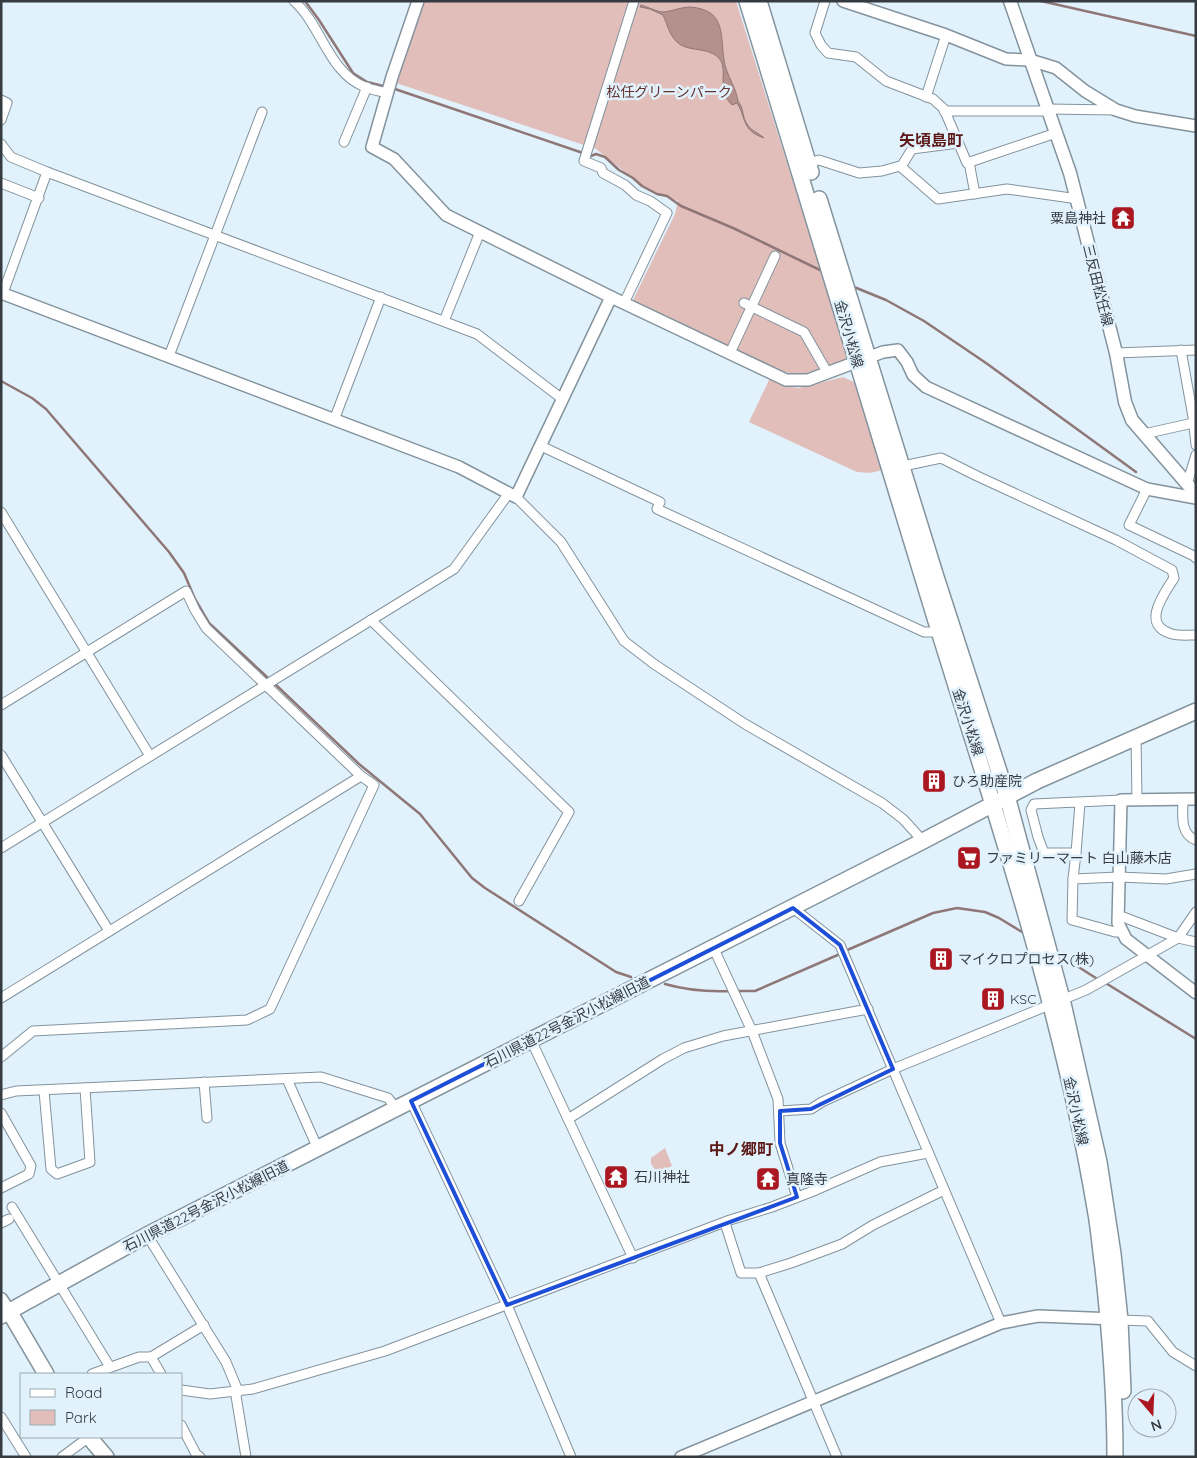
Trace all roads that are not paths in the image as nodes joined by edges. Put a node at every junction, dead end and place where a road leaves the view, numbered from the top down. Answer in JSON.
{"nodes":[{"id":1,"x":294,"y":1,"type":"edge"},
{"id":2,"x":418,"y":1,"type":"edge"},
{"id":3,"x":634,"y":1,"type":"edge"},
{"id":4,"x":747,"y":1,"type":"edge"},
{"id":5,"x":759,"y":1,"type":"edge"},
{"id":6,"x":825,"y":1,"type":"edge"},
{"id":7,"x":843,"y":1,"type":"edge"},
{"id":8,"x":1010,"y":1,"type":"edge"},
{"id":9,"x":946,"y":35,"type":"junction"},
{"id":10,"x":1030,"y":60,"type":"junction"},
{"id":11,"x":367,"y":87,"type":"junction"},
{"id":12,"x":389,"y":89,"type":"junction"},
{"id":13,"x":926,"y":97,"type":"junction"},
{"id":14,"x":1,"y":100,"type":"edge"},
{"id":15,"x":944,"y":110,"type":"junction"},
{"id":16,"x":1048,"y":110,"type":"junction"},
{"id":17,"x":1116,"y":110,"type":"junction"},
{"id":18,"x":262,"y":112,"type":"dead end"},
{"id":19,"x":1,"y":120,"type":"edge"},
{"id":20,"x":1196,"y":126,"type":"edge"},
{"id":21,"x":1056,"y":133,"type":"junction"},
{"id":22,"x":344,"y":142,"type":"dead end"},
{"id":23,"x":958,"y":142,"type":"junction"},
{"id":24,"x":1,"y":144,"type":"edge"},
{"id":25,"x":969,"y":162,"type":"junction"},
{"id":26,"x":808,"y":163,"type":"junction"},
{"id":27,"x":902,"y":167,"type":"junction"},
{"id":28,"x":47,"y":172,"type":"junction"},
{"id":29,"x":1,"y":183,"type":"edge"},
{"id":30,"x":975,"y":194,"type":"junction"},
{"id":31,"x":39,"y":198,"type":"junction"},
{"id":32,"x":1078,"y":199,"type":"junction"},
{"id":33,"x":480,"y":232,"type":"junction"},
{"id":34,"x":215,"y":234,"type":"junction"},
{"id":35,"x":775,"y":256,"type":"dead end"},
{"id":36,"x":2,"y":293,"type":"edge"},
{"id":37,"x":381,"y":297,"type":"junction"},
{"id":38,"x":610,"y":297,"type":"junction"},
{"id":39,"x":624,"y":303,"type":"junction"},
{"id":40,"x":748,"y":305,"type":"junction"},
{"id":41,"x":444,"y":321,"type":"junction"},
{"id":42,"x":1181,"y":350,"type":"junction"},
{"id":43,"x":1196,"y":350,"type":"edge"},
{"id":44,"x":730,"y":353,"type":"junction"},
{"id":45,"x":1116,"y":353,"type":"junction"},
{"id":46,"x":169,"y":356,"type":"junction"},
{"id":47,"x":862,"y":360,"type":"junction"},
{"id":48,"x":827,"y":372,"type":"junction"},
{"id":49,"x":561,"y":398,"type":"junction"},
{"id":50,"x":334,"y":420,"type":"junction"},
{"id":51,"x":1193,"y":423,"type":"junction"},
{"id":52,"x":1144,"y":434,"type":"junction"},
{"id":53,"x":1196,"y":445,"type":"edge"},
{"id":54,"x":541,"y":446,"type":"junction"},
{"id":55,"x":1196,"y":455,"type":"edge"},
{"id":56,"x":903,"y":466,"type":"junction"},
{"id":57,"x":1187,"y":484,"type":"junction"},
{"id":58,"x":1147,"y":489,"type":"junction"},
{"id":59,"x":1196,"y":494,"type":"edge"},
{"id":60,"x":512,"y":495,"type":"junction"},
{"id":61,"x":1196,"y":498,"type":"edge"},
{"id":62,"x":1,"y":512,"type":"edge"},
{"id":63,"x":1196,"y":558,"type":"edge"},
{"id":64,"x":371,"y":620,"type":"junction"},
{"id":65,"x":939,"y":632,"type":"junction"},
{"id":66,"x":1196,"y":635,"type":"edge"},
{"id":67,"x":88,"y":651,"type":"junction"},
{"id":68,"x":264,"y":685,"type":"junction"},
{"id":69,"x":1,"y":705,"type":"edge"},
{"id":70,"x":1196,"y":711,"type":"edge"},
{"id":71,"x":1136,"y":736,"type":"junction"},
{"id":72,"x":1,"y":755,"type":"edge"},
{"id":73,"x":150,"y":756,"type":"junction"},
{"id":74,"x":362,"y":776,"type":"junction"},
{"id":75,"x":1184,"y":799,"type":"junction"},
{"id":76,"x":1196,"y":799,"type":"edge"},
{"id":77,"x":1000,"y":800,"type":"junction"},
{"id":78,"x":1121,"y":800,"type":"junction"},
{"id":79,"x":1137,"y":800,"type":"junction"},
{"id":80,"x":1080,"y":803,"type":"junction"},
{"id":81,"x":42,"y":823,"type":"junction"},
{"id":82,"x":1196,"y":840,"type":"edge"},
{"id":83,"x":923,"y":841,"type":"junction"},
{"id":84,"x":1,"y":848,"type":"edge"},
{"id":85,"x":1076,"y":854,"type":"junction"},
{"id":86,"x":1196,"y":874,"type":"edge"},
{"id":87,"x":1119,"y":877,"type":"junction"},
{"id":88,"x":1073,"y":879,"type":"junction"},
{"id":89,"x":519,"y":901,"type":"dead end"},
{"id":90,"x":793,"y":908,"type":"junction"},
{"id":91,"x":1196,"y":912,"type":"edge"},
{"id":92,"x":1118,"y":915,"type":"junction"},
{"id":93,"x":109,"y":931,"type":"junction"},
{"id":94,"x":1121,"y":932,"type":"junction"},
{"id":95,"x":1178,"y":938,"type":"junction"},
{"id":96,"x":1196,"y":942,"type":"edge"},
{"id":97,"x":713,"y":947,"type":"junction"},
{"id":98,"x":1148,"y":956,"type":"junction"},
{"id":99,"x":1196,"y":993,"type":"edge"},
{"id":100,"x":1,"y":998,"type":"edge"},
{"id":101,"x":1056,"y":1001,"type":"junction"},
{"id":102,"x":868,"y":1009,"type":"junction"},
{"id":103,"x":752,"y":1031,"type":"junction"},
{"id":104,"x":531,"y":1040,"type":"junction"},
{"id":105,"x":1,"y":1057,"type":"edge"},
{"id":106,"x":893,"y":1069,"type":"junction"},
{"id":107,"x":287,"y":1079,"type":"junction"},
{"id":108,"x":204,"y":1082,"type":"junction"},
{"id":109,"x":85,"y":1088,"type":"junction"},
{"id":110,"x":44,"y":1091,"type":"junction"},
{"id":111,"x":1,"y":1095,"type":"edge"},
{"id":112,"x":411,"y":1101,"type":"junction"},
{"id":113,"x":396,"y":1108,"type":"junction"},
{"id":114,"x":780,"y":1111,"type":"junction"},
{"id":115,"x":1,"y":1113,"type":"edge"},
{"id":116,"x":207,"y":1118,"type":"dead end"},
{"id":117,"x":568,"y":1119,"type":"junction"},
{"id":118,"x":318,"y":1149,"type":"junction"},
{"id":119,"x":928,"y":1153,"type":"junction"},
{"id":120,"x":1,"y":1188,"type":"edge"},
{"id":121,"x":944,"y":1190,"type":"junction"},
{"id":122,"x":797,"y":1197,"type":"junction"},
{"id":123,"x":12,"y":1207,"type":"dead end"},
{"id":124,"x":725,"y":1223,"type":"junction"},
{"id":125,"x":148,"y":1235,"type":"junction"},
{"id":126,"x":632,"y":1258,"type":"junction"},
{"id":127,"x":759,"y":1273,"type":"junction"},
{"id":128,"x":58,"y":1284,"type":"junction"},
{"id":129,"x":507,"y":1305,"type":"junction"},
{"id":130,"x":4,"y":1308,"type":"edge"},
{"id":131,"x":1114,"y":1319,"type":"junction"},
{"id":132,"x":1000,"y":1323,"type":"junction"},
{"id":133,"x":204,"y":1325,"type":"junction"},
{"id":134,"x":151,"y":1357,"type":"junction"},
{"id":135,"x":1196,"y":1366,"type":"edge"},
{"id":136,"x":110,"y":1367,"type":"junction"},
{"id":137,"x":45,"y":1373,"type":"edge"},
{"id":138,"x":95,"y":1373,"type":"edge"},
{"id":139,"x":160,"y":1373,"type":"edge"},
{"id":140,"x":182,"y":1390,"type":"edge"},
{"id":141,"x":238,"y":1391,"type":"junction"},
{"id":142,"x":814,"y":1401,"type":"junction"},
{"id":143,"x":1,"y":1417,"type":"edge"},
{"id":144,"x":182,"y":1427,"type":"edge"},
{"id":145,"x":91,"y":1438,"type":"edge"},
{"id":146,"x":196,"y":1456,"type":"edge"},
{"id":147,"x":26,"y":1457,"type":"edge"},
{"id":148,"x":62,"y":1457,"type":"edge"},
{"id":149,"x":106,"y":1457,"type":"edge"},
{"id":150,"x":246,"y":1457,"type":"edge"},
{"id":151,"x":571,"y":1457,"type":"edge"},
{"id":152,"x":681,"y":1457,"type":"edge"},
{"id":153,"x":837,"y":1457,"type":"edge"},
{"id":154,"x":1115,"y":1457,"type":"edge"},
{"id":155,"x":1124,"y":1457,"type":"edge"}],
"edges":[{"from":1,"to":11,"type":"street"},
{"from":2,"to":12,"type":"street"},
{"from":3,"to":39,"type":"street"},
{"from":4,"to":47,"type":"main road","name":"金沢小松線"},
{"from":5,"to":26,"type":"main road","name":"金沢小松線"},
{"from":6,"to":13,"type":"street"},
{"from":7,"to":9,"type":"street"},
{"from":8,"to":10,"type":"main road","name":"三反田松任線"},
{"from":9,"to":10,"type":"street"},
{"from":9,"to":13,"type":"street"},
{"from":10,"to":16,"type":"main road","name":"三反田松任線"},
{"from":10,"to":17,"type":"street"},
{"from":11,"to":12,"type":"street"},
{"from":11,"to":22,"type":"street"},
{"from":12,"to":33,"type":"street"},
{"from":13,"to":15,"type":"street"},
{"from":14,"to":19,"type":"street"},
{"from":15,"to":16,"type":"street"},
{"from":15,"to":23,"type":"street"},
{"from":16,"to":17,"type":"street"},
{"from":16,"to":21,"type":"main road","name":"三反田松任線"},
{"from":17,"to":20,"type":"street"},
{"from":18,"to":34,"type":"street"},
{"from":21,"to":25,"type":"street"},
{"from":21,"to":32,"type":"main road","name":"三反田松任線"},
{"from":23,"to":25,"type":"street"},
{"from":23,"to":27,"type":"street"},
{"from":24,"to":28,"type":"street"},
{"from":25,"to":30,"type":"street"},
{"from":26,"to":27,"type":"street"},
{"from":26,"to":47,"type":"main road","name":"金沢小松線"},
{"from":27,"to":30,"type":"street"},
{"from":28,"to":31,"type":"street"},
{"from":28,"to":34,"type":"street"},
{"from":29,"to":31,"type":"street"},
{"from":30,"to":32,"type":"street"},
{"from":31,"to":36,"type":"street"},
{"from":32,"to":45,"type":"main road","name":"三反田松任線"},
{"from":33,"to":38,"type":"street"},
{"from":33,"to":41,"type":"street"},
{"from":34,"to":37,"type":"street"},
{"from":34,"to":46,"type":"street"},
{"from":35,"to":40,"type":"street"},
{"from":36,"to":46,"type":"street"},
{"from":37,"to":41,"type":"street"},
{"from":37,"to":50,"type":"street"},
{"from":38,"to":39,"type":"street"},
{"from":38,"to":49,"type":"street"},
{"from":39,"to":44,"type":"street"},
{"from":40,"to":44,"type":"street"},
{"from":40,"to":48,"type":"street"},
{"from":41,"to":49,"type":"street"},
{"from":42,"to":43,"type":"street"},
{"from":42,"to":45,"type":"street"},
{"from":42,"to":51,"type":"street"},
{"from":44,"to":48,"type":"street"},
{"from":45,"to":52,"type":"main road","name":"三反田松任線"},
{"from":46,"to":50,"type":"street"},
{"from":47,"to":48,"type":"street"},
{"from":47,"to":56,"type":"main road","name":"金沢小松線"},
{"from":47,"to":58,"type":"street"},
{"from":47,"to":65,"type":"main road","name":"金沢小松線"},
{"from":49,"to":54,"type":"street"},
{"from":50,"to":60,"type":"street"},
{"from":51,"to":52,"type":"street"},
{"from":51,"to":53,"type":"street"},
{"from":52,"to":57,"type":"main road","name":"三反田松任線"},
{"from":54,"to":60,"type":"street"},
{"from":54,"to":65,"type":"street"},
{"from":55,"to":57,"type":"street"},
{"from":56,"to":66,"type":"street"},
{"from":56,"to":77,"type":"main road","name":"金沢小松線"},
{"from":57,"to":59,"type":"main road","name":"三反田松任線"},
{"from":58,"to":61,"type":"street"},
{"from":58,"to":63,"type":"street"},
{"from":60,"to":64,"type":"street"},
{"from":60,"to":83,"type":"street"},
{"from":62,"to":67,"type":"street"},
{"from":64,"to":68,"type":"street"},
{"from":64,"to":89,"type":"street"},
{"from":65,"to":77,"type":"main road","name":"金沢小松線"},
{"from":67,"to":68,"type":"street"},
{"from":67,"to":69,"type":"street"},
{"from":67,"to":73,"type":"street"},
{"from":68,"to":73,"type":"street"},
{"from":68,"to":74,"type":"street"},
{"from":70,"to":71,"type":"main road","name":"石川県道22号金沢小松線旧道"},
{"from":71,"to":77,"type":"main road","name":"石川県道22号金沢小松線旧道"},
{"from":71,"to":79,"type":"street"},
{"from":72,"to":81,"type":"street"},
{"from":73,"to":81,"type":"street"},
{"from":74,"to":93,"type":"street"},
{"from":74,"to":105,"type":"street"},
{"from":75,"to":76,"type":"street"},
{"from":75,"to":79,"type":"street"},
{"from":75,"to":82,"type":"street"},
{"from":77,"to":83,"type":"main road","name":"石川県道22号金沢小松線旧道"},
{"from":77,"to":101,"type":"main road","name":"金沢小松線"},
{"from":78,"to":79,"type":"street"},
{"from":78,"to":80,"type":"street"},
{"from":78,"to":87,"type":"street"},
{"from":80,"to":85,"type":"street"},
{"from":80,"to":85,"type":"street"},
{"from":81,"to":84,"type":"street"},
{"from":81,"to":93,"type":"street"},
{"from":83,"to":90,"type":"main road","name":"石川県道22号金沢小松線旧道"},
{"from":85,"to":88,"type":"street"},
{"from":86,"to":87,"type":"street"},
{"from":87,"to":88,"type":"street"},
{"from":87,"to":92,"type":"street"},
{"from":88,"to":94,"type":"street"},
{"from":90,"to":97,"type":"main road","name":"石川県道22号金沢小松線旧道"},
{"from":90,"to":102,"type":"street"},
{"from":91,"to":95,"type":"street"},
{"from":92,"to":94,"type":"street"},
{"from":92,"to":95,"type":"street"},
{"from":93,"to":100,"type":"street"},
{"from":94,"to":98,"type":"street"},
{"from":95,"to":96,"type":"street"},
{"from":95,"to":98,"type":"street"},
{"from":97,"to":103,"type":"street"},
{"from":97,"to":104,"type":"main road","name":"石川県道22号金沢小松線旧道"},
{"from":98,"to":99,"type":"street"},
{"from":98,"to":101,"type":"street"},
{"from":101,"to":106,"type":"street"},
{"from":101,"to":131,"type":"main road","name":"金沢小松線"},
{"from":102,"to":103,"type":"street"},
{"from":102,"to":106,"type":"street"},
{"from":103,"to":114,"type":"street"},
{"from":103,"to":117,"type":"street"},
{"from":104,"to":112,"type":"main road","name":"石川県道22号金沢小松線旧道"},
{"from":104,"to":117,"type":"street"},
{"from":106,"to":114,"type":"street"},
{"from":106,"to":119,"type":"street"},
{"from":107,"to":108,"type":"street"},
{"from":107,"to":113,"type":"street"},
{"from":107,"to":118,"type":"street"},
{"from":108,"to":109,"type":"street"},
{"from":108,"to":116,"type":"street"},
{"from":109,"to":110,"type":"street"},
{"from":109,"to":110,"type":"street"},
{"from":110,"to":111,"type":"street"},
{"from":112,"to":113,"type":"main road","name":"石川県道22号金沢小松線旧道"},
{"from":112,"to":129,"type":"street"},
{"from":113,"to":118,"type":"main road","name":"石川県道22号金沢小松線旧道"},
{"from":114,"to":122,"type":"street"},
{"from":115,"to":120,"type":"street"},
{"from":117,"to":126,"type":"street"},
{"from":118,"to":125,"type":"main road","name":"石川県道22号金沢小松線旧道"},
{"from":119,"to":121,"type":"street"},
{"from":119,"to":122,"type":"street"},
{"from":121,"to":127,"type":"street"},
{"from":121,"to":132,"type":"street"},
{"from":122,"to":124,"type":"street"},
{"from":123,"to":128,"type":"street"},
{"from":124,"to":126,"type":"street"},
{"from":124,"to":127,"type":"street"},
{"from":125,"to":128,"type":"main road","name":"石川県道22号金沢小松線旧道"},
{"from":125,"to":133,"type":"street"},
{"from":126,"to":129,"type":"street"},
{"from":127,"to":142,"type":"street"},
{"from":128,"to":130,"type":"main road","name":"石川県道22号金沢小松線旧道"},
{"from":128,"to":136,"type":"street"},
{"from":129,"to":141,"type":"street"},
{"from":129,"to":151,"type":"street"},
{"from":130,"to":137,"type":"main road","name":"石川県道22号金沢小松線旧道"},
{"from":131,"to":132,"type":"street"},
{"from":131,"to":135,"type":"street"},
{"from":131,"to":154,"type":"main road","name":"金沢小松線"},
{"from":131,"to":155,"type":"main road","name":"金沢小松線"},
{"from":132,"to":142,"type":"street"},
{"from":133,"to":134,"type":"street"},
{"from":133,"to":141,"type":"street"},
{"from":134,"to":136,"type":"street"},
{"from":134,"to":139,"type":"street"},
{"from":136,"to":138,"type":"street"},
{"from":140,"to":141,"type":"street"},
{"from":141,"to":150,"type":"street"},
{"from":142,"to":152,"type":"street"},
{"from":142,"to":153,"type":"street"},
{"from":143,"to":147,"type":"street"},
{"from":144,"to":146,"type":"street"},
{"from":145,"to":148,"type":"street"},
{"from":145,"to":149,"type":"main road"}]}
